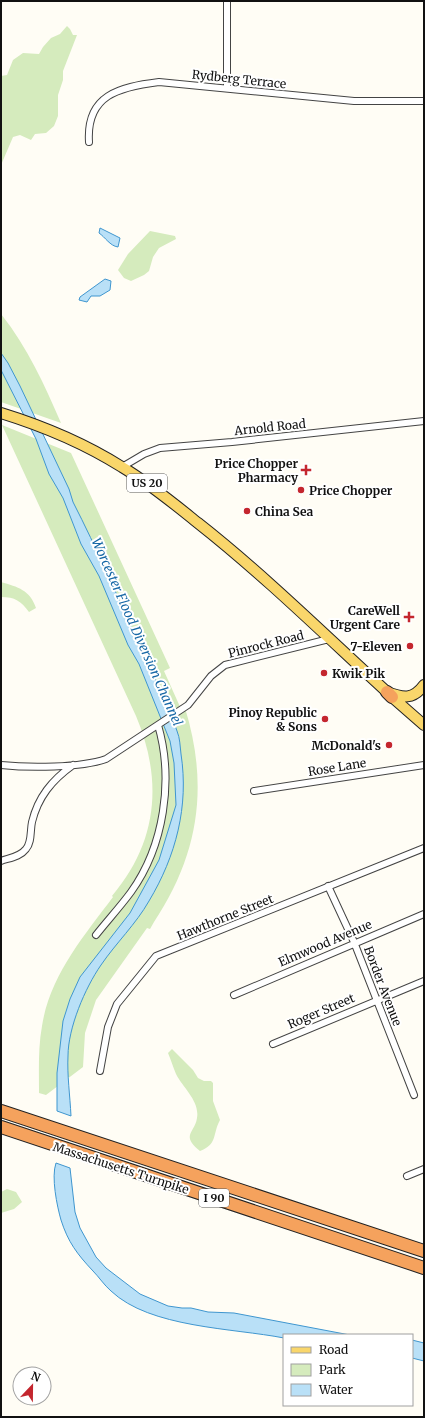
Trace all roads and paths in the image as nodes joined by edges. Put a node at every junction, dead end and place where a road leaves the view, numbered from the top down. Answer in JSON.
{"nodes":[{"id":1,"x":227,"y":1,"type":"edge"},
{"id":2,"x":227,"y":88,"type":"junction"},
{"id":3,"x":424,"y":101,"type":"edge"},
{"id":4,"x":89,"y":142,"type":"dead end"},
{"id":5,"x":1,"y":413,"type":"edge"},
{"id":6,"x":424,"y":421,"type":"edge"},
{"id":7,"x":122,"y":467,"type":"junction"},
{"id":8,"x":329,"y":639,"type":"junction"},
{"id":9,"x":424,"y":685,"type":"edge"},
{"id":10,"x":390,"y":694,"type":"junction"},
{"id":11,"x":159,"y":724,"type":"junction"},
{"id":12,"x":424,"y":725,"type":"edge"},
{"id":13,"x":1,"y":765,"type":"edge"},
{"id":14,"x":73,"y":765,"type":"junction"},
{"id":15,"x":424,"y":765,"type":"edge"},
{"id":16,"x":254,"y":791,"type":"dead end"},
{"id":17,"x":424,"y":848,"type":"edge"},
{"id":18,"x":1,"y":861,"type":"edge"},
{"id":19,"x":328,"y":886,"type":"junction"},
{"id":20,"x":424,"y":914,"type":"edge"},
{"id":21,"x":96,"y":935,"type":"dead end"},
{"id":22,"x":354,"y":942,"type":"junction"},
{"id":23,"x":424,"y":981,"type":"edge"},
{"id":24,"x":234,"y":994,"type":"dead end"},
{"id":25,"x":377,"y":1000,"type":"junction"},
{"id":26,"x":273,"y":1044,"type":"dead end"},
{"id":27,"x":100,"y":1071,"type":"dead end"},
{"id":28,"x":414,"y":1095,"type":"dead end"},
{"id":29,"x":1,"y":1111,"type":"edge"},
{"id":30,"x":1,"y":1127,"type":"edge"},
{"id":31,"x":424,"y":1169,"type":"edge"},
{"id":32,"x":407,"y":1176,"type":"dead end"},
{"id":33,"x":424,"y":1251,"type":"edge"},
{"id":34,"x":424,"y":1268,"type":"edge"}],
"edges":[{"from":1,"to":2,"type":"street"},
{"from":2,"to":3,"type":"street","name":"Rydberg Terrace"},
{"from":2,"to":4,"type":"street","name":"Rydberg Terrace"},
{"from":5,"to":7,"type":"main road","number":"US 20"},
{"from":6,"to":7,"type":"street","name":"Arnold Road"},
{"from":7,"to":8,"type":"main road","number":"US 20"},
{"from":8,"to":10,"type":"main road","number":"US 20"},
{"from":8,"to":11,"type":"street","name":"Pinrock Road"},
{"from":9,"to":10,"type":"main road"},
{"from":10,"to":12,"type":"main road","number":"US 20"},
{"from":11,"to":14,"type":"street","name":"Pinrock Road"},
{"from":11,"to":21,"type":"street"},
{"from":13,"to":14,"type":"street","name":"Pinrock Road"},
{"from":14,"to":18,"type":"street"},
{"from":15,"to":16,"type":"street","name":"Rose Lane"},
{"from":17,"to":19,"type":"street","name":"Hawthorne Street"},
{"from":19,"to":22,"type":"street","name":"Border Avenue"},
{"from":19,"to":27,"type":"street","name":"Hawthorne Street"},
{"from":20,"to":22,"type":"street","name":"Elmwood Avenue"},
{"from":22,"to":24,"type":"street","name":"Elmwood Avenue"},
{"from":22,"to":25,"type":"street","name":"Border Avenue"},
{"from":23,"to":25,"type":"street","name":"Roger Street"},
{"from":25,"to":26,"type":"street","name":"Roger Street"},
{"from":25,"to":28,"type":"street","name":"Border Avenue"},
{"from":29,"to":33,"type":"highway","name":"Massachusetts Turnpike","number":"I 90"},
{"from":30,"to":34,"type":"highway","name":"Massachusetts Turnpike","number":"I 90"},
{"from":31,"to":32,"type":"street"}]}
